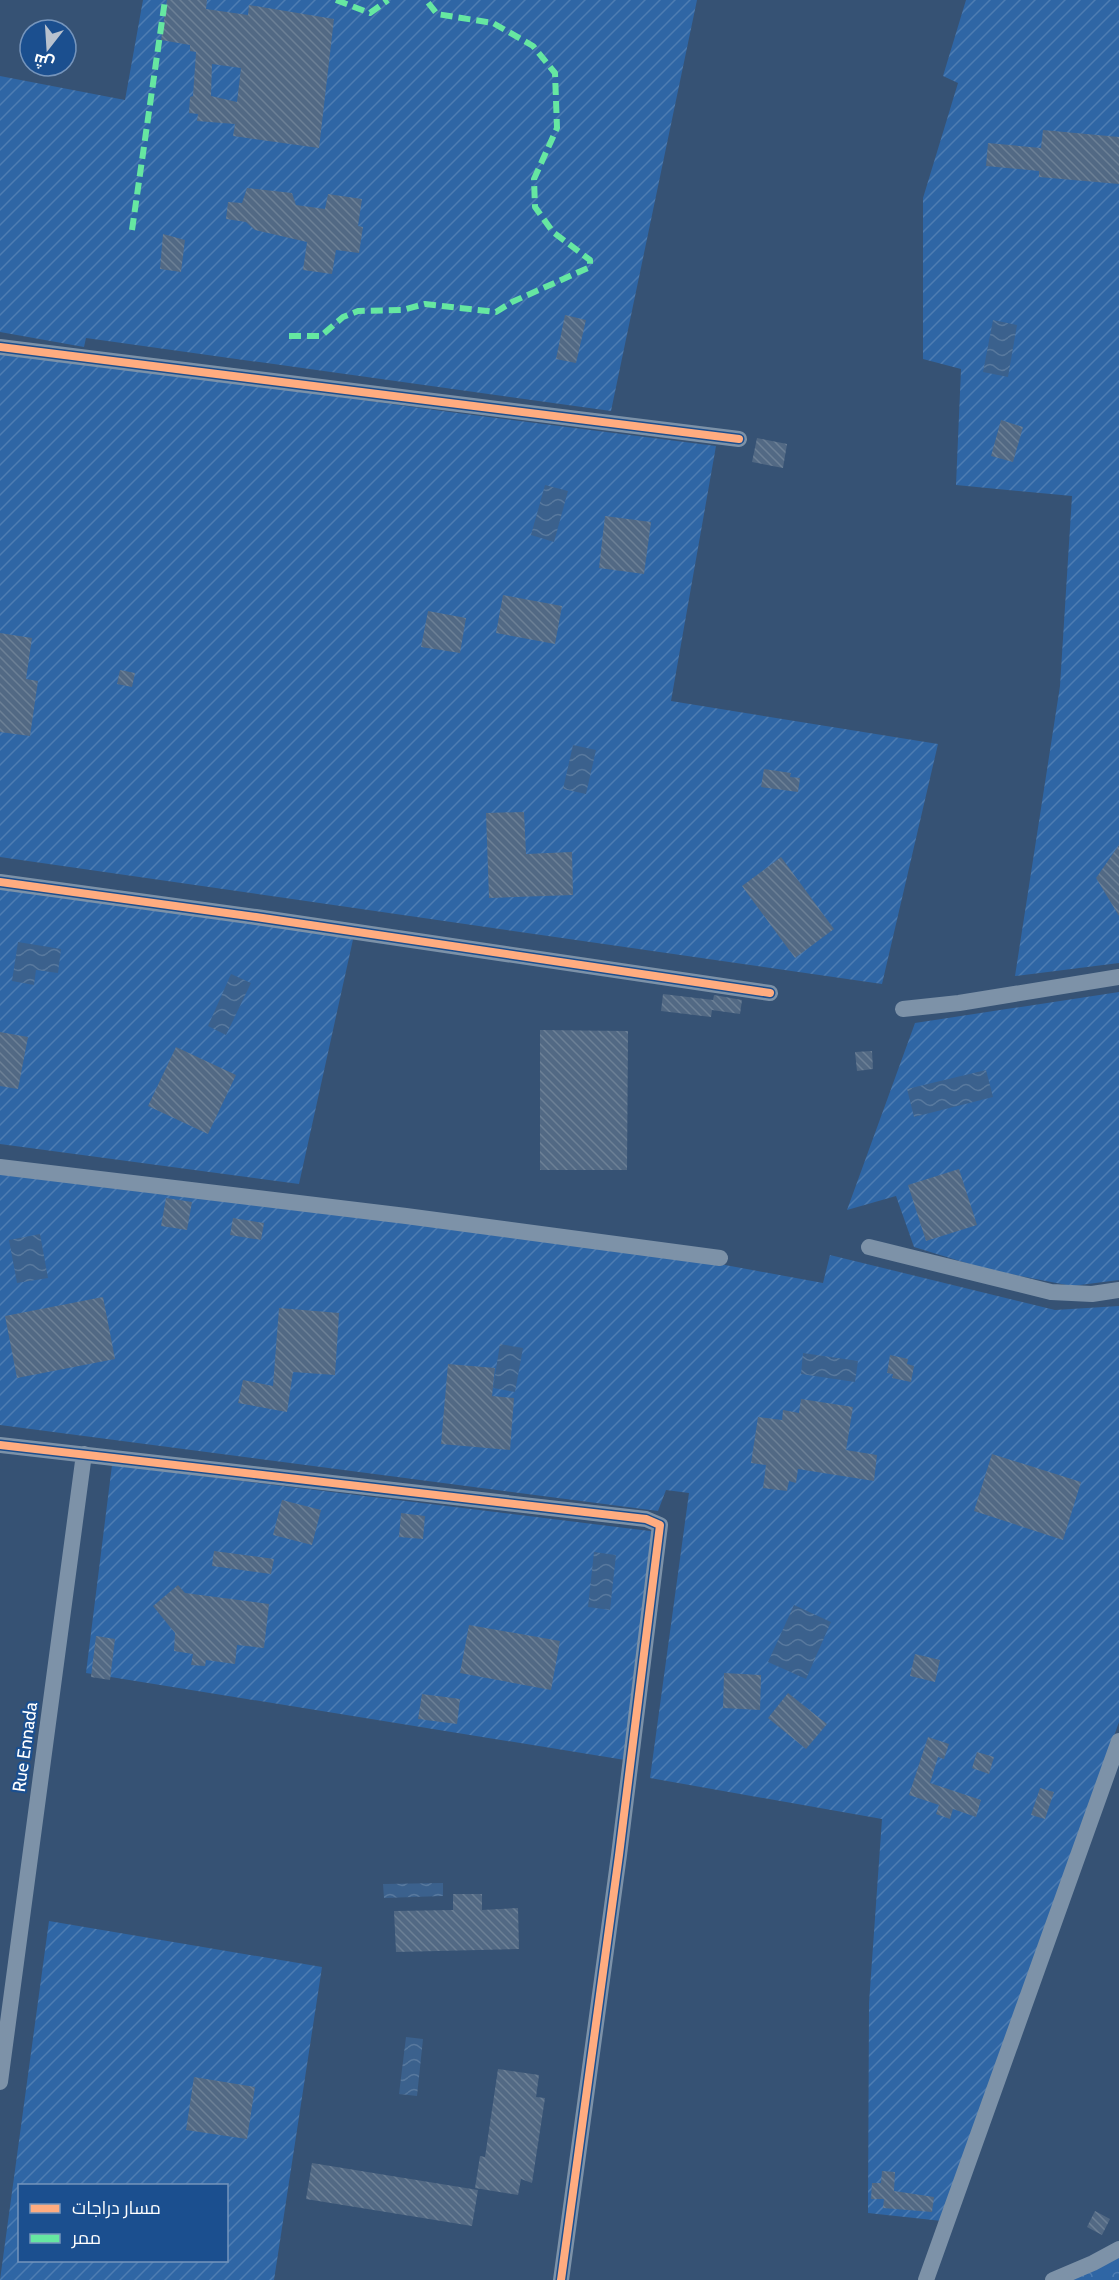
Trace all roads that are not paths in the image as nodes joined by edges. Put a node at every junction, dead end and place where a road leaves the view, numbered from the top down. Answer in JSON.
{"nodes":[{"id":1,"x":0,"y":347,"type":"edge"},
{"id":2,"x":740,"y":439,"type":"dead end"},
{"id":3,"x":0,"y":882,"type":"edge"},
{"id":4,"x":1119,"y":977,"type":"edge"},
{"id":5,"x":770,"y":993,"type":"dead end"},
{"id":6,"x":903,"y":1009,"type":"dead end"},
{"id":7,"x":0,"y":1167,"type":"edge"},
{"id":8,"x":869,"y":1247,"type":"dead end"},
{"id":9,"x":720,"y":1258,"type":"dead end"},
{"id":10,"x":1119,"y":1290,"type":"edge"},
{"id":11,"x":0,"y":1445,"type":"edge"},
{"id":12,"x":84,"y":1454,"type":"junction"},
{"id":13,"x":1119,"y":1741,"type":"edge"},
{"id":14,"x":0,"y":2082,"type":"edge"},
{"id":15,"x":1119,"y":2249,"type":"edge"},
{"id":16,"x":561,"y":2280,"type":"edge"},
{"id":17,"x":926,"y":2280,"type":"edge"},
{"id":18,"x":1053,"y":2280,"type":"edge"}],
"edges":[{"from":1,"to":2,"type":"street"},
{"from":3,"to":5,"type":"street"},
{"from":4,"to":6,"type":"street"},
{"from":7,"to":9,"type":"street"},
{"from":8,"to":10,"type":"street"},
{"from":11,"to":12,"type":"street"},
{"from":12,"to":14,"type":"street","name":"Rue Ennada"},
{"from":12,"to":16,"type":"street"},
{"from":13,"to":17,"type":"street"},
{"from":15,"to":18,"type":"street"}]}
